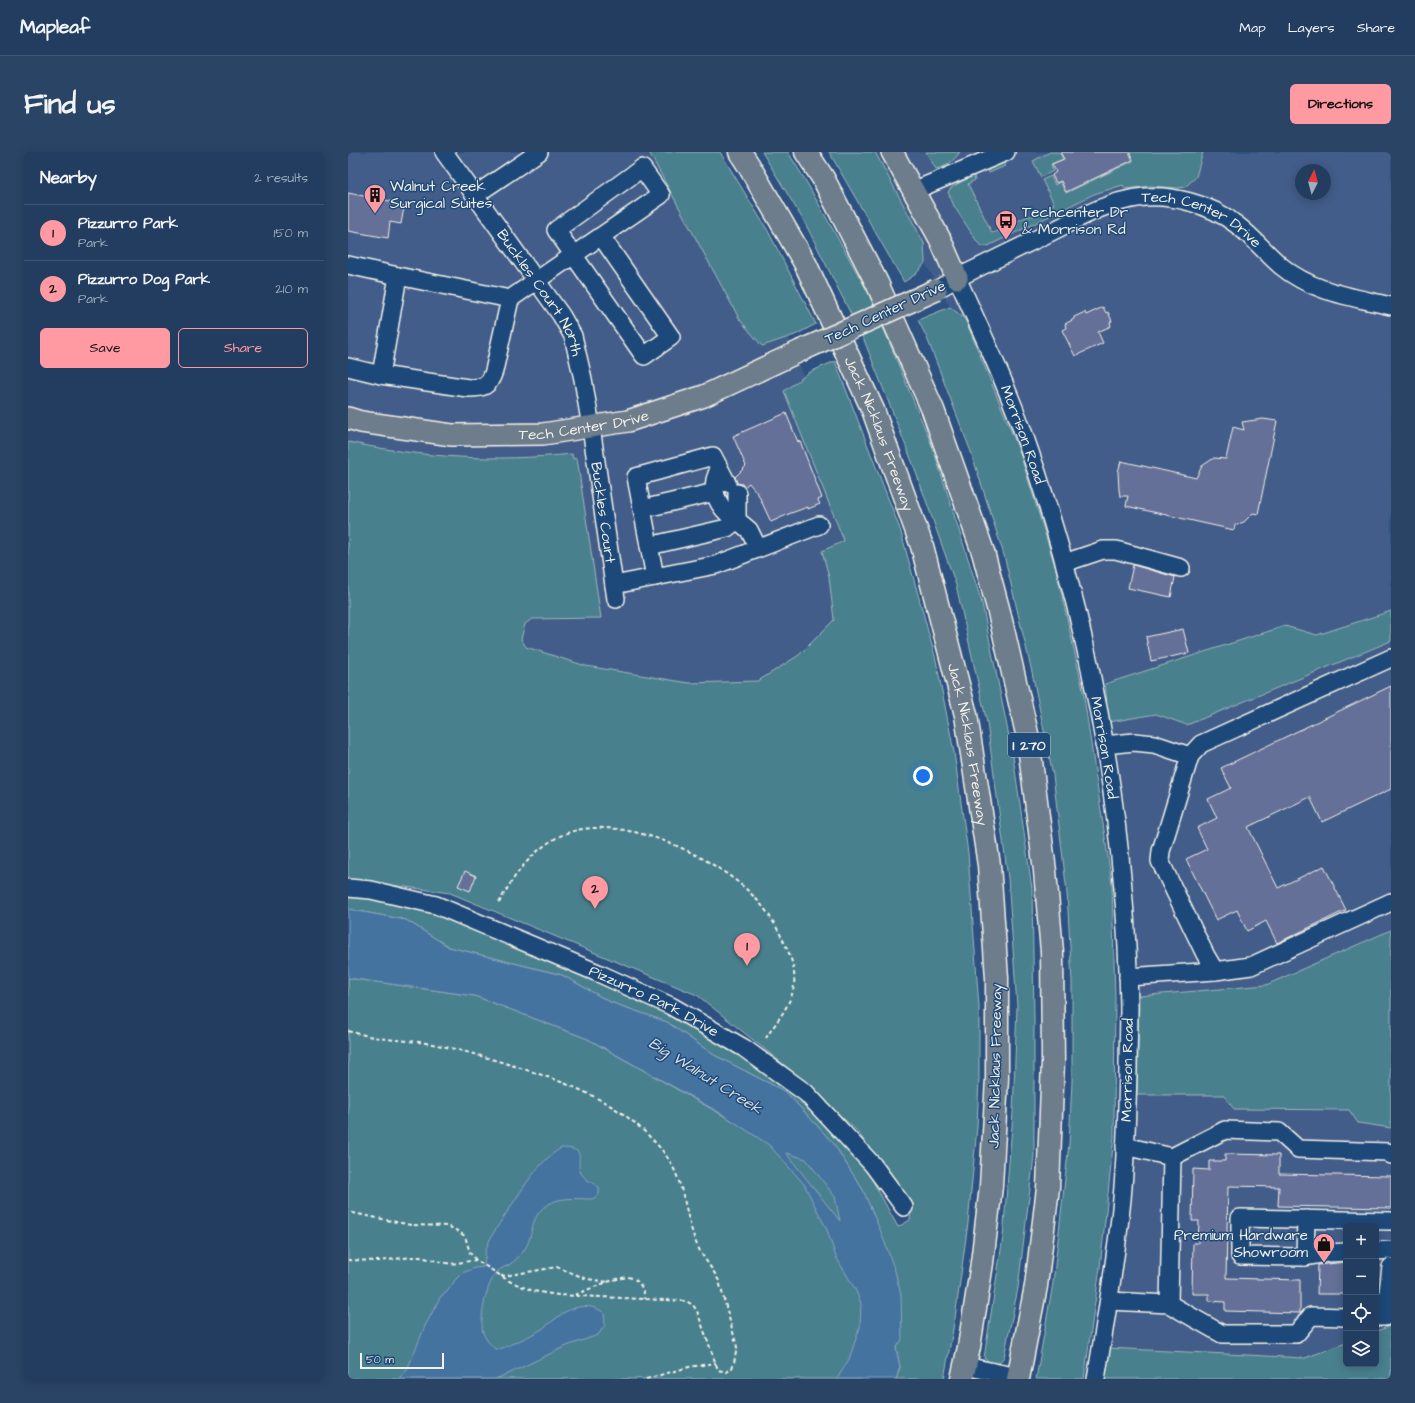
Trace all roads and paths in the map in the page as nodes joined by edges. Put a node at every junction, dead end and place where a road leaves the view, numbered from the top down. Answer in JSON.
{"nodes":[{"id":1,"x":444,"y":152,"type":"edge"},
{"id":2,"x":539,"y":152,"type":"edge"},
{"id":3,"x":740,"y":152,"type":"edge"},
{"id":4,"x":806,"y":152,"type":"edge"},
{"id":5,"x":892,"y":152,"type":"edge"},
{"id":6,"x":1006,"y":152,"type":"edge"},
{"id":7,"x":913,"y":191,"type":"junction"},
{"id":8,"x":475,"y":195,"type":"junction"},
{"id":9,"x":601,"y":236,"type":"junction"},
{"id":10,"x":573,"y":255,"type":"junction"},
{"id":11,"x":348,"y":265,"type":"edge"},
{"id":12,"x":398,"y":276,"type":"junction"},
{"id":13,"x":957,"y":278,"type":"junction"},
{"id":14,"x":536,"y":280,"type":"junction"},
{"id":15,"x":936,"y":290,"type":"joint"},
{"id":16,"x":510,"y":300,"type":"junction"},
{"id":17,"x":1391,"y":306,"type":"edge"},
{"id":18,"x":348,"y":367,"type":"edge"},
{"id":19,"x":381,"y":375,"type":"junction"},
{"id":20,"x":348,"y":418,"type":"edge"},
{"id":21,"x":591,"y":426,"type":"junction"},
{"id":22,"x":726,"y":489,"type":"junction"},
{"id":23,"x":642,"y":509,"type":"junction"},
{"id":24,"x":738,"y":520,"type":"junction"},
{"id":25,"x":819,"y":525,"type":"dead end"},
{"id":26,"x":649,"y":546,"type":"junction"},
{"id":27,"x":758,"y":548,"type":"junction"},
{"id":28,"x":1064,"y":563,"type":"junction"},
{"id":29,"x":1181,"y":568,"type":"dead end"},
{"id":30,"x":654,"y":577,"type":"junction"},
{"id":31,"x":1391,"y":658,"type":"edge"},
{"id":32,"x":1104,"y":745,"type":"junction"},
{"id":33,"x":1190,"y":756,"type":"junction"},
{"id":34,"x":348,"y":888,"type":"edge"},
{"id":35,"x":1391,"y":902,"type":"edge"},
{"id":36,"x":499,"y":903,"type":"dead end"},
{"id":37,"x":1215,"y":972,"type":"junction"},
{"id":38,"x":1128,"y":977,"type":"junction"},
{"id":39,"x":348,"y":1031,"type":"edge"},
{"id":40,"x":766,"y":1038,"type":"dead end"},
{"id":41,"x":1125,"y":1146,"type":"junction"},
{"id":42,"x":1391,"y":1155,"type":"edge"},
{"id":43,"x":1172,"y":1157,"type":"junction"},
{"id":44,"x":904,"y":1207,"type":"dead end"},
{"id":45,"x":348,"y":1212,"type":"edge"},
{"id":46,"x":1306,"y":1219,"type":"junction"},
{"id":47,"x":1391,"y":1221,"type":"edge"},
{"id":48,"x":1391,"y":1250,"type":"edge"},
{"id":49,"x":1379,"y":1251,"type":"edge"},
{"id":50,"x":1343,"y":1252,"type":"edge"},
{"id":51,"x":1305,"y":1257,"type":"junction"},
{"id":52,"x":348,"y":1260,"type":"edge"},
{"id":53,"x":476,"y":1260,"type":"junction"},
{"id":54,"x":1391,"y":1267,"type":"edge"},
{"id":55,"x":500,"y":1276,"type":"junction"},
{"id":56,"x":608,"y":1282,"type":"junction"},
{"id":57,"x":574,"y":1295,"type":"junction"},
{"id":58,"x":645,"y":1300,"type":"junction"},
{"id":59,"x":1109,"y":1301,"type":"junction"},
{"id":60,"x":1169,"y":1304,"type":"junction"},
{"id":61,"x":1343,"y":1317,"type":"edge"},
{"id":62,"x":1379,"y":1317,"type":"edge"},
{"id":63,"x":716,"y":1363,"type":"junction"},
{"id":64,"x":963,"y":1373,"type":"edge"},
{"id":65,"x":1018,"y":1378,"type":"edge"},
{"id":66,"x":646,"y":1379,"type":"edge"},
{"id":67,"x":1096,"y":1379,"type":"edge"}],
"edges":[{"from":1,"to":8,"type":"street","name":"Buckles Court North"},
{"from":2,"to":8,"type":"street"},
{"from":3,"to":64,"type":"highway","name":"Jack Nicklaus Freeway"},
{"from":4,"to":65,"type":"highway","number":"I 270"},
{"from":5,"to":7,"type":"main road","name":"Morrison Road"},
{"from":6,"to":7,"type":"street"},
{"from":7,"to":13,"type":"main road","name":"Morrison Road"},
{"from":8,"to":14,"type":"street","name":"Buckles Court North"},
{"from":9,"to":10,"type":"street"},
{"from":9,"to":10,"type":"street"},
{"from":9,"to":10,"type":"street"},
{"from":10,"to":14,"type":"street"},
{"from":11,"to":12,"type":"street"},
{"from":12,"to":16,"type":"street"},
{"from":12,"to":19,"type":"street"},
{"from":13,"to":15,"type":"street","name":"Tech Center Drive"},
{"from":13,"to":17,"type":"street","name":"Tech Center Drive"},
{"from":13,"to":28,"type":"street","name":"Morrison Road"},
{"from":14,"to":16,"type":"street"},
{"from":14,"to":21,"type":"street","name":"Buckles Court North"},
{"from":15,"to":21,"type":"main road","name":"Tech Center Drive","bridge":true},
{"from":16,"to":19,"type":"street"},
{"from":18,"to":19,"type":"street"},
{"from":20,"to":21,"type":"main road","name":"Tech Center Drive"},
{"from":21,"to":30,"type":"street","name":"Buckles Court"},
{"from":22,"to":23,"type":"street"},
{"from":22,"to":23,"type":"street"},
{"from":22,"to":24,"type":"street"},
{"from":23,"to":26,"type":"street"},
{"from":24,"to":26,"type":"street"},
{"from":24,"to":27,"type":"street"},
{"from":25,"to":27,"type":"street"},
{"from":26,"to":30,"type":"street"},
{"from":27,"to":30,"type":"street"},
{"from":28,"to":29,"type":"street"},
{"from":28,"to":32,"type":"street","name":"Morrison Road"},
{"from":31,"to":33,"type":"street"},
{"from":32,"to":33,"type":"street"},
{"from":32,"to":38,"type":"street","name":"Morrison Road"},
{"from":33,"to":37,"type":"street"},
{"from":34,"to":44,"type":"street","name":"Pizzurro Park Drive"},
{"from":35,"to":37,"type":"street"},
{"from":36,"to":40,"type":"path"},
{"from":37,"to":38,"type":"street"},
{"from":38,"to":41,"type":"street","name":"Morrison Road"},
{"from":39,"to":63,"type":"path"},
{"from":41,"to":43,"type":"street"},
{"from":41,"to":59,"type":"street","name":"Morrison Road"},
{"from":42,"to":43,"type":"street"},
{"from":43,"to":60,"type":"street"},
{"from":45,"to":53,"type":"path"},
{"from":46,"to":47,"type":"street"},
{"from":46,"to":51,"type":"street"},
{"from":46,"to":51,"type":"street"},
{"from":48,"to":49,"type":"street"},
{"from":50,"to":51,"type":"street"},
{"from":52,"to":53,"type":"path"},
{"from":53,"to":55,"type":"path"},
{"from":54,"to":62,"type":"street"},
{"from":55,"to":56,"type":"path"},
{"from":55,"to":57,"type":"path"},
{"from":56,"to":57,"type":"path"},
{"from":56,"to":58,"type":"path"},
{"from":57,"to":58,"type":"path"},
{"from":58,"to":63,"type":"path"},
{"from":59,"to":60,"type":"street"},
{"from":59,"to":67,"type":"street","name":"Morrison Road"},
{"from":60,"to":61,"type":"street"},
{"from":63,"to":66,"type":"path"},
{"from":64,"to":65,"type":"street"}]}
